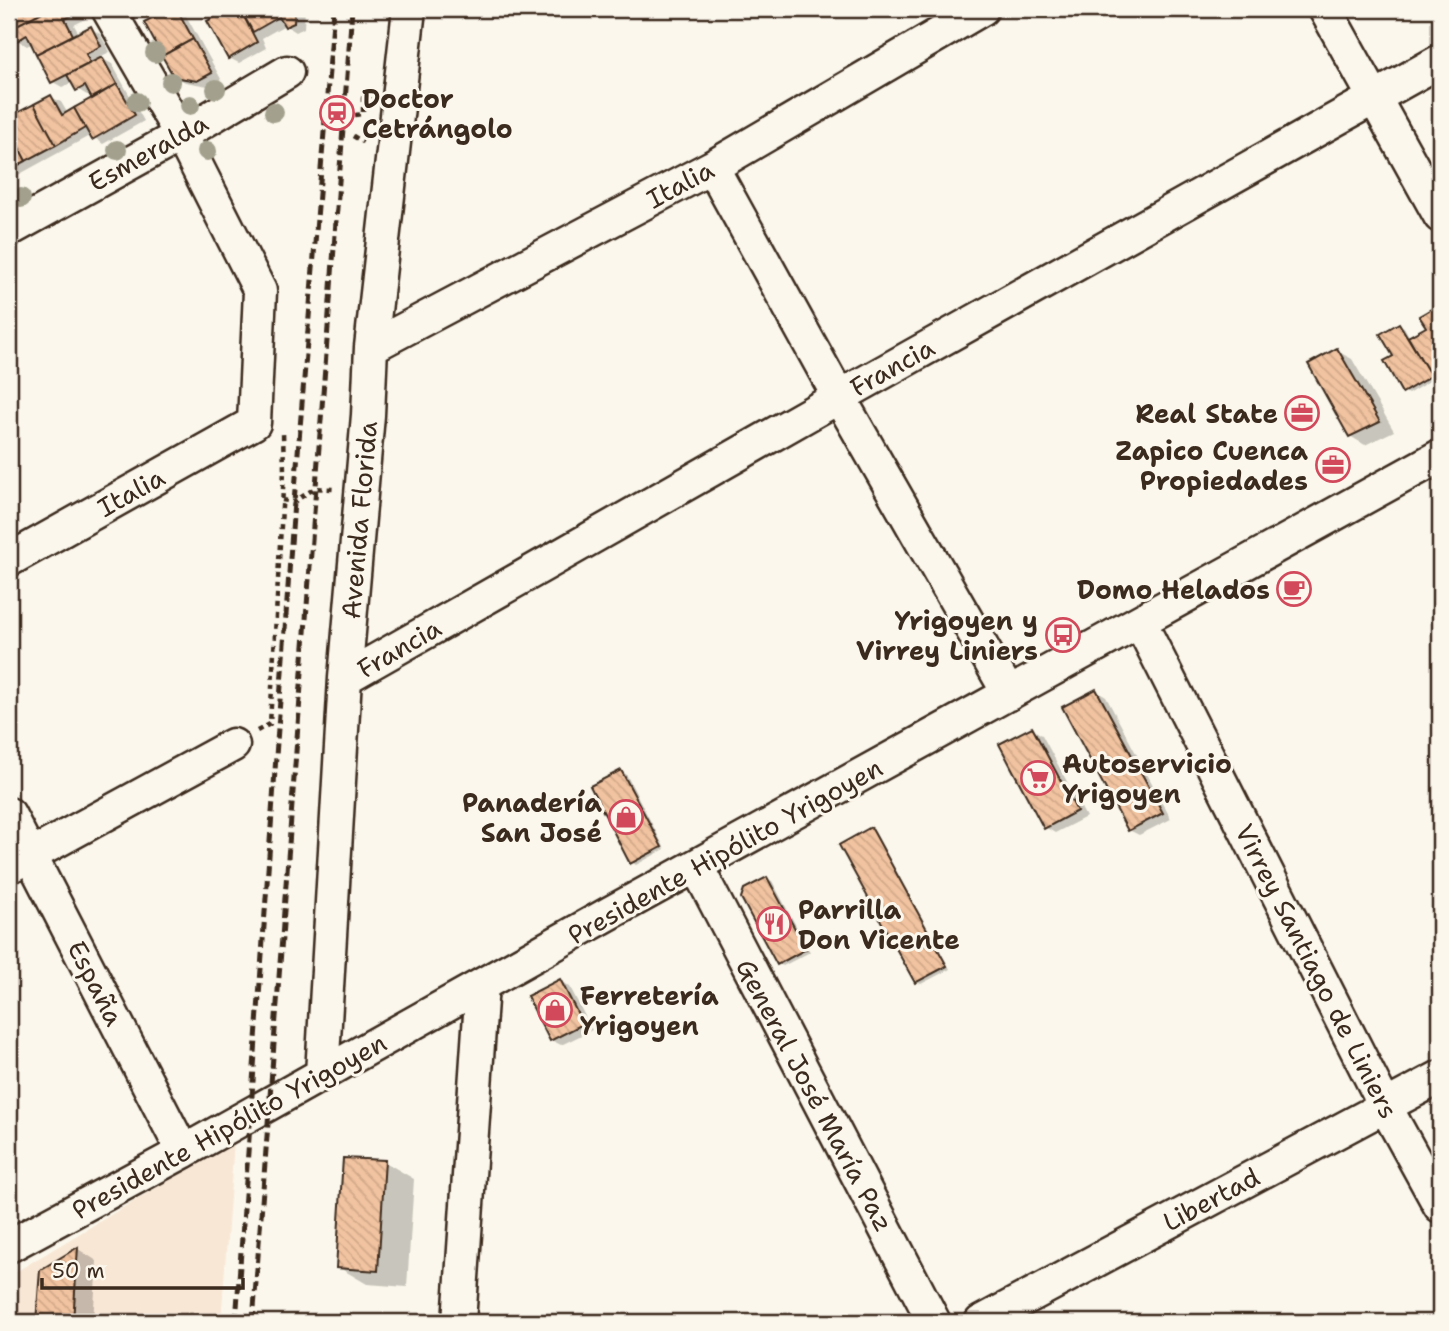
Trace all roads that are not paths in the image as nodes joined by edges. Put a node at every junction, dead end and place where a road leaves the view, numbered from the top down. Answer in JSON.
{"nodes":[{"id":1,"x":108,"y":9,"type":"edge"},
{"id":2,"x":409,"y":9,"type":"edge"},
{"id":3,"x":982,"y":9,"type":"edge"},
{"id":4,"x":1325,"y":9,"type":"edge"},
{"id":5,"x":1440,"y":61,"type":"edge"},
{"id":6,"x":287,"y":72,"type":"dead end"},
{"id":7,"x":1374,"y":98,"type":"junction"},
{"id":8,"x":181,"y":135,"type":"junction"},
{"id":9,"x":712,"y":167,"type":"junction"},
{"id":10,"x":1440,"y":216,"type":"edge"},
{"id":11,"x":9,"y":230,"type":"edge"},
{"id":12,"x":371,"y":347,"type":"junction"},
{"id":13,"x":839,"y":397,"type":"junction"},
{"id":14,"x":1440,"y":456,"type":"edge"},
{"id":15,"x":9,"y":560,"type":"edge"},
{"id":16,"x":1140,"y":622,"type":"junction"},
{"id":17,"x":345,"y":678,"type":"junction"},
{"id":18,"x":1009,"y":694,"type":"junction"},
{"id":19,"x":233,"y":745,"type":"road end"},
{"id":20,"x":9,"y":814,"type":"edge"},
{"id":21,"x":20,"y":862,"type":"edge"},
{"id":22,"x":697,"y":867,"type":"junction"},
{"id":23,"x":482,"y":985,"type":"junction"},
{"id":24,"x":322,"y":1074,"type":"junction"},
{"id":25,"x":1440,"y":1077,"type":"edge"},
{"id":26,"x":1385,"y":1106,"type":"junction"},
{"id":27,"x":183,"y":1152,"type":"junction"},
{"id":28,"x":1440,"y":1206,"type":"edge"},
{"id":29,"x":9,"y":1246,"type":"edge"},
{"id":30,"x":459,"y":1322,"type":"edge"},
{"id":31,"x":934,"y":1322,"type":"edge"},
{"id":32,"x":981,"y":1322,"type":"edge"}],
"edges":[{"from":1,"to":8,"type":"street"},
{"from":2,"to":12,"type":"street","name":"Avenida Florida"},
{"from":3,"to":9,"type":"street","name":"Italia"},
{"from":4,"to":7,"type":"street"},
{"from":5,"to":7,"type":"street","name":"Francia"},
{"from":6,"to":8,"type":"street","name":"Esmeralda"},
{"from":7,"to":10,"type":"street"},
{"from":7,"to":13,"type":"street","name":"Francia"},
{"from":8,"to":11,"type":"street","name":"Esmeralda"},
{"from":8,"to":15,"type":"street","name":"Italia"},
{"from":9,"to":12,"type":"street","name":"Italia"},
{"from":9,"to":13,"type":"street"},
{"from":12,"to":17,"type":"street","name":"Avenida Florida"},
{"from":13,"to":17,"type":"street","name":"Francia"},
{"from":13,"to":18,"type":"street"},
{"from":14,"to":16,"type":"street","name":"Presidente Hipólito Yrigoyen"},
{"from":16,"to":18,"type":"street","name":"Presidente Hipólito Yrigoyen"},
{"from":16,"to":26,"type":"street","name":"Virrey Santiago de Liniers"},
{"from":17,"to":24,"type":"street","name":"Avenida Florida"},
{"from":18,"to":22,"type":"street","name":"Presidente Hipólito Yrigoyen"},
{"from":19,"to":21,"type":"street"},
{"from":20,"to":21,"type":"street","name":"España"},
{"from":21,"to":27,"type":"street","name":"España"},
{"from":22,"to":23,"type":"street","name":"Presidente Hipólito Yrigoyen"},
{"from":22,"to":31,"type":"street","name":"General José María Paz"},
{"from":23,"to":24,"type":"street","name":"Presidente Hipólito Yrigoyen"},
{"from":23,"to":30,"type":"street"},
{"from":24,"to":27,"type":"street","name":"Presidente Hipólito Yrigoyen"},
{"from":25,"to":26,"type":"street","name":"Libertad"},
{"from":26,"to":28,"type":"street","name":"Virrey Santiago de Liniers"},
{"from":26,"to":32,"type":"street","name":"Libertad"},
{"from":27,"to":29,"type":"street","name":"Presidente Hipólito Yrigoyen"}]}
